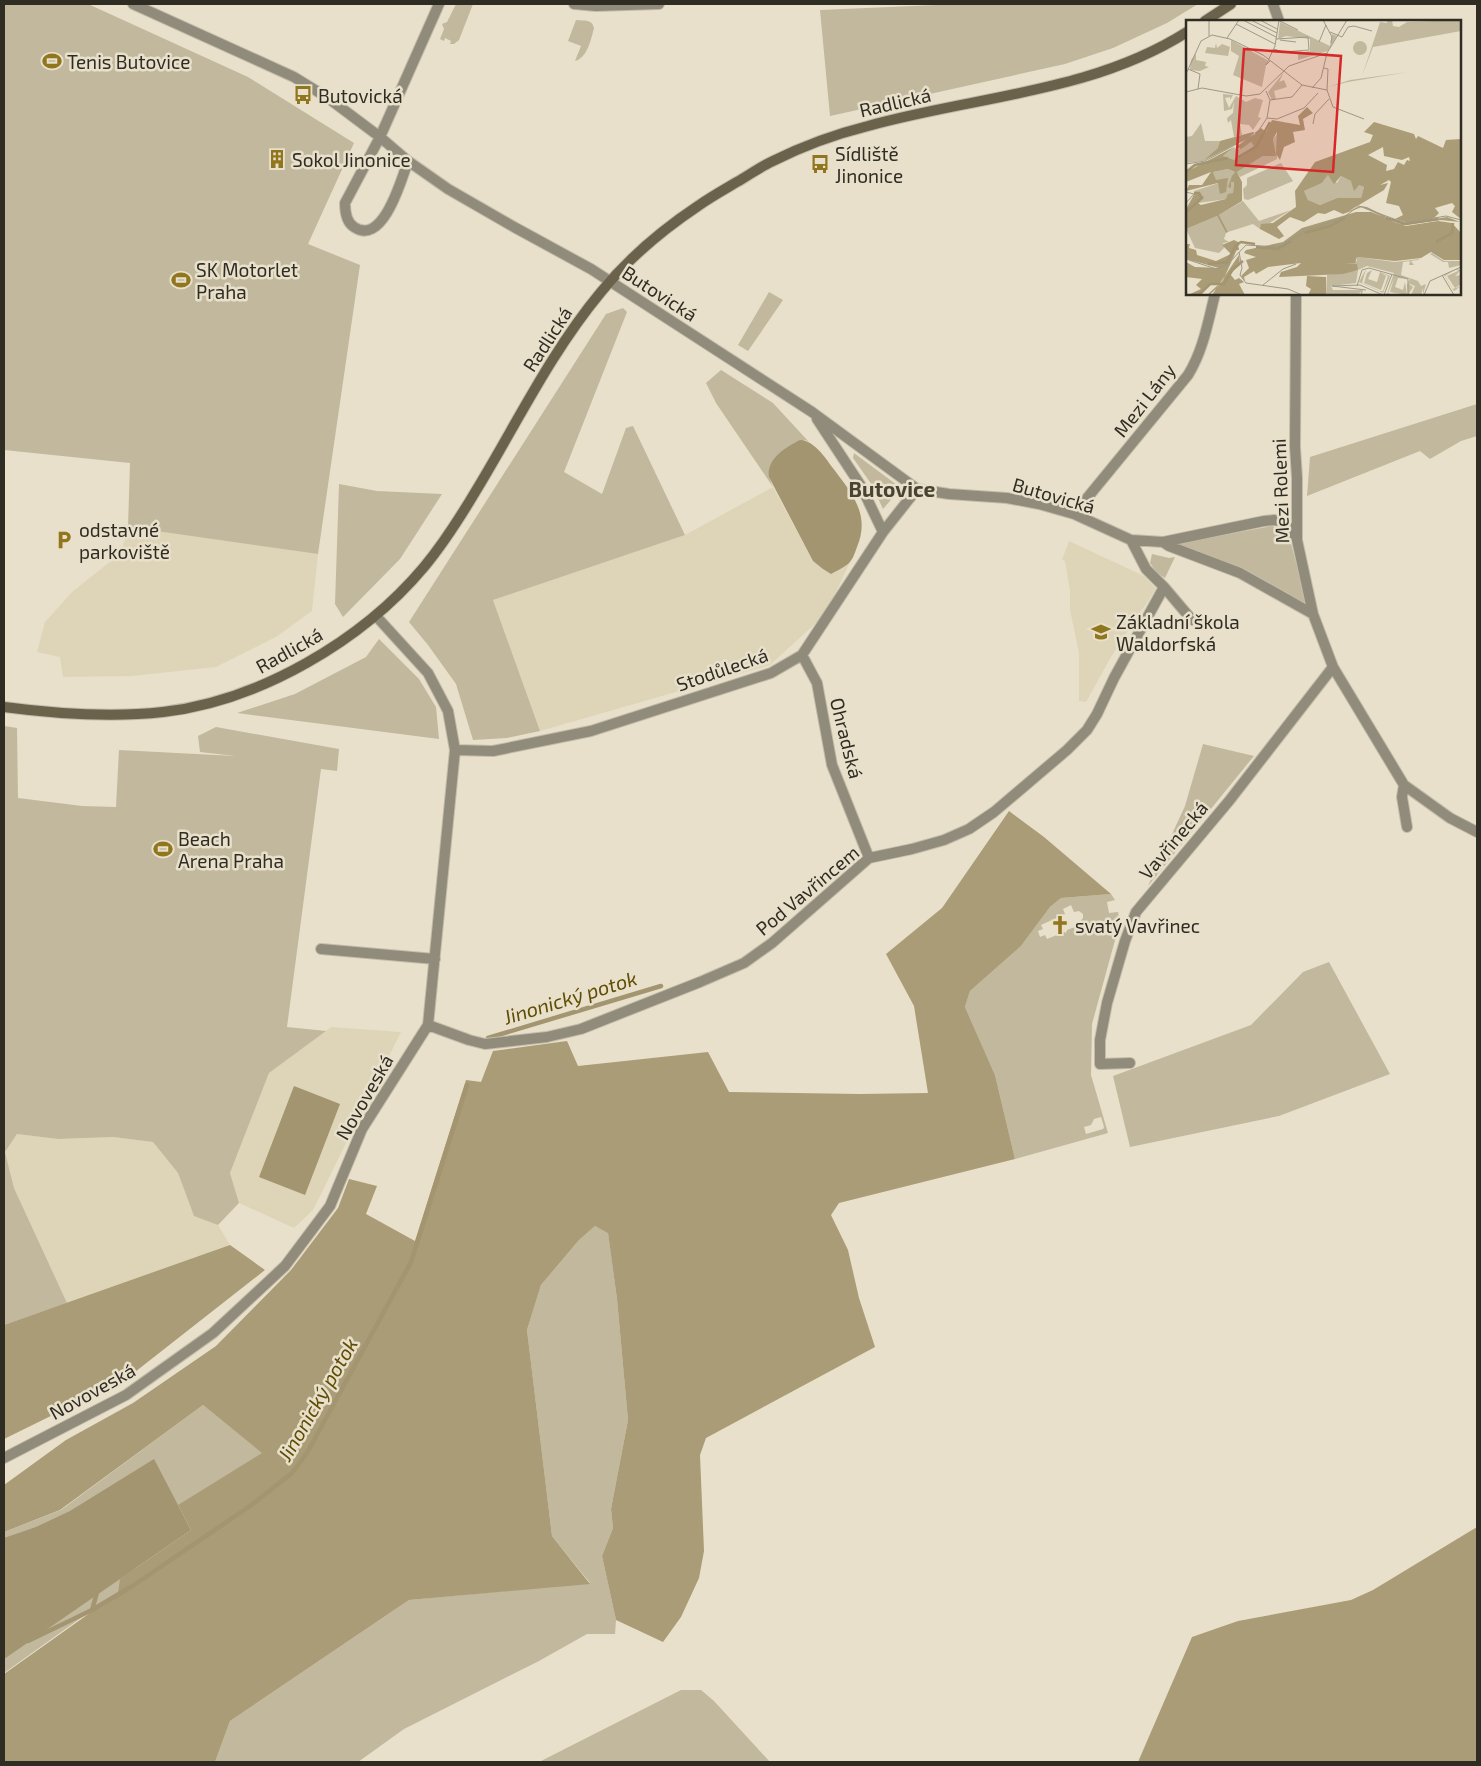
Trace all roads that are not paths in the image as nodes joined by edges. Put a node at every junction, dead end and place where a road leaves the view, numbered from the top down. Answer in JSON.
{"nodes":[{"id":1,"x":133,"y":4,"type":"edge"},
{"id":2,"x":439,"y":4,"type":"edge"},
{"id":3,"x":574,"y":4,"type":"edge"},
{"id":4,"x":659,"y":4,"type":"edge"},
{"id":5,"x":1231,"y":4,"type":"edge"},
{"id":6,"x":1273,"y":4,"type":"edge"},
{"id":7,"x":1207,"y":20,"type":"edge"},
{"id":8,"x":1279,"y":20,"type":"edge"},
{"id":9,"x":1186,"y":33,"type":"edge"},
{"id":10,"x":380,"y":137,"type":"junction"},
{"id":11,"x":408,"y":161,"type":"junction"},
{"id":12,"x":610,"y":281,"type":"junction"},
{"id":13,"x":1215,"y":295,"type":"edge"},
{"id":14,"x":1296,"y":295,"type":"edge"},
{"id":15,"x":812,"y":412,"type":"junction"},
{"id":16,"x":917,"y":489,"type":"junction"},
{"id":17,"x":1074,"y":514,"type":"junction"},
{"id":18,"x":883,"y":532,"type":"junction"},
{"id":19,"x":1131,"y":540,"type":"junction"},
{"id":20,"x":1297,"y":540,"type":"junction"},
{"id":21,"x":1163,"y":542,"type":"junction"},
{"id":22,"x":1164,"y":587,"type":"junction"},
{"id":23,"x":1313,"y":614,"type":"junction"},
{"id":24,"x":376,"y":616,"type":"junction"},
{"id":25,"x":1192,"y":620,"type":"dead end"},
{"id":26,"x":802,"y":655,"type":"junction"},
{"id":27,"x":1333,"y":667,"type":"junction"},
{"id":28,"x":4,"y":707,"type":"edge"},
{"id":29,"x":455,"y":750,"type":"junction"},
{"id":30,"x":1404,"y":785,"type":"junction"},
{"id":31,"x":1407,"y":826,"type":"dead end"},
{"id":32,"x":1477,"y":832,"type":"edge"},
{"id":33,"x":869,"y":858,"type":"junction"},
{"id":34,"x":321,"y":949,"type":"dead end"},
{"id":35,"x":435,"y":959,"type":"junction"},
{"id":36,"x":428,"y":1024,"type":"junction"},
{"id":37,"x":1130,"y":1063,"type":"dead end"},
{"id":38,"x":4,"y":1458,"type":"edge"}],
"edges":[{"from":1,"to":10,"type":"street","name":"Butovická"},
{"from":2,"to":10,"type":"street"},
{"from":3,"to":4,"type":"street"},
{"from":5,"to":7,"type":"main road"},
{"from":6,"to":8,"type":"street"},
{"from":9,"to":12,"type":"main road","name":"Radlická"},
{"from":10,"to":11,"type":"street","name":"Butovická"},
{"from":10,"to":11,"type":"street"},
{"from":11,"to":12,"type":"street","name":"Butovická"},
{"from":12,"to":15,"type":"street","name":"Butovická"},
{"from":12,"to":24,"type":"main road","name":"Radlická"},
{"from":13,"to":17,"type":"street","name":"Mezi Lány"},
{"from":14,"to":20,"type":"street","name":"Mezi Rolemi"},
{"from":15,"to":16,"type":"street","name":"Butovická"},
{"from":15,"to":18,"type":"street","name":"Butovická"},
{"from":16,"to":17,"type":"street","name":"Butovická"},
{"from":16,"to":18,"type":"street","name":"Stodůlecká"},
{"from":17,"to":19,"type":"street","name":"Butovická"},
{"from":18,"to":26,"type":"street","name":"Stodůlecká"},
{"from":19,"to":21,"type":"street","name":"Butovická"},
{"from":19,"to":22,"type":"street"},
{"from":20,"to":21,"type":"street","name":"Butovická"},
{"from":20,"to":23,"type":"street","name":"Mezi Rolemi"},
{"from":21,"to":23,"type":"street"},
{"from":22,"to":25,"type":"street"},
{"from":22,"to":33,"type":"street","name":"Pod Vavřincem"},
{"from":23,"to":27,"type":"street","name":"Mezi Rolemi"},
{"from":24,"to":28,"type":"main road","name":"Radlická"},
{"from":24,"to":29,"type":"street","name":"Novoveská"},
{"from":26,"to":29,"type":"street","name":"Stodůlecká"},
{"from":26,"to":33,"type":"street","name":"Ohradská"},
{"from":27,"to":30,"type":"street","name":"Mezi Rolemi"},
{"from":27,"to":37,"type":"street","name":"Vavřinecká"},
{"from":29,"to":35,"type":"street","name":"Novoveská"},
{"from":30,"to":31,"type":"street"},
{"from":30,"to":32,"type":"street","name":"Mezi Rolemi"},
{"from":33,"to":36,"type":"street","name":"Pod Vavřincem"},
{"from":34,"to":35,"type":"street"},
{"from":35,"to":36,"type":"street","name":"Novoveská"},
{"from":36,"to":38,"type":"street","name":"Novoveská"}]}
